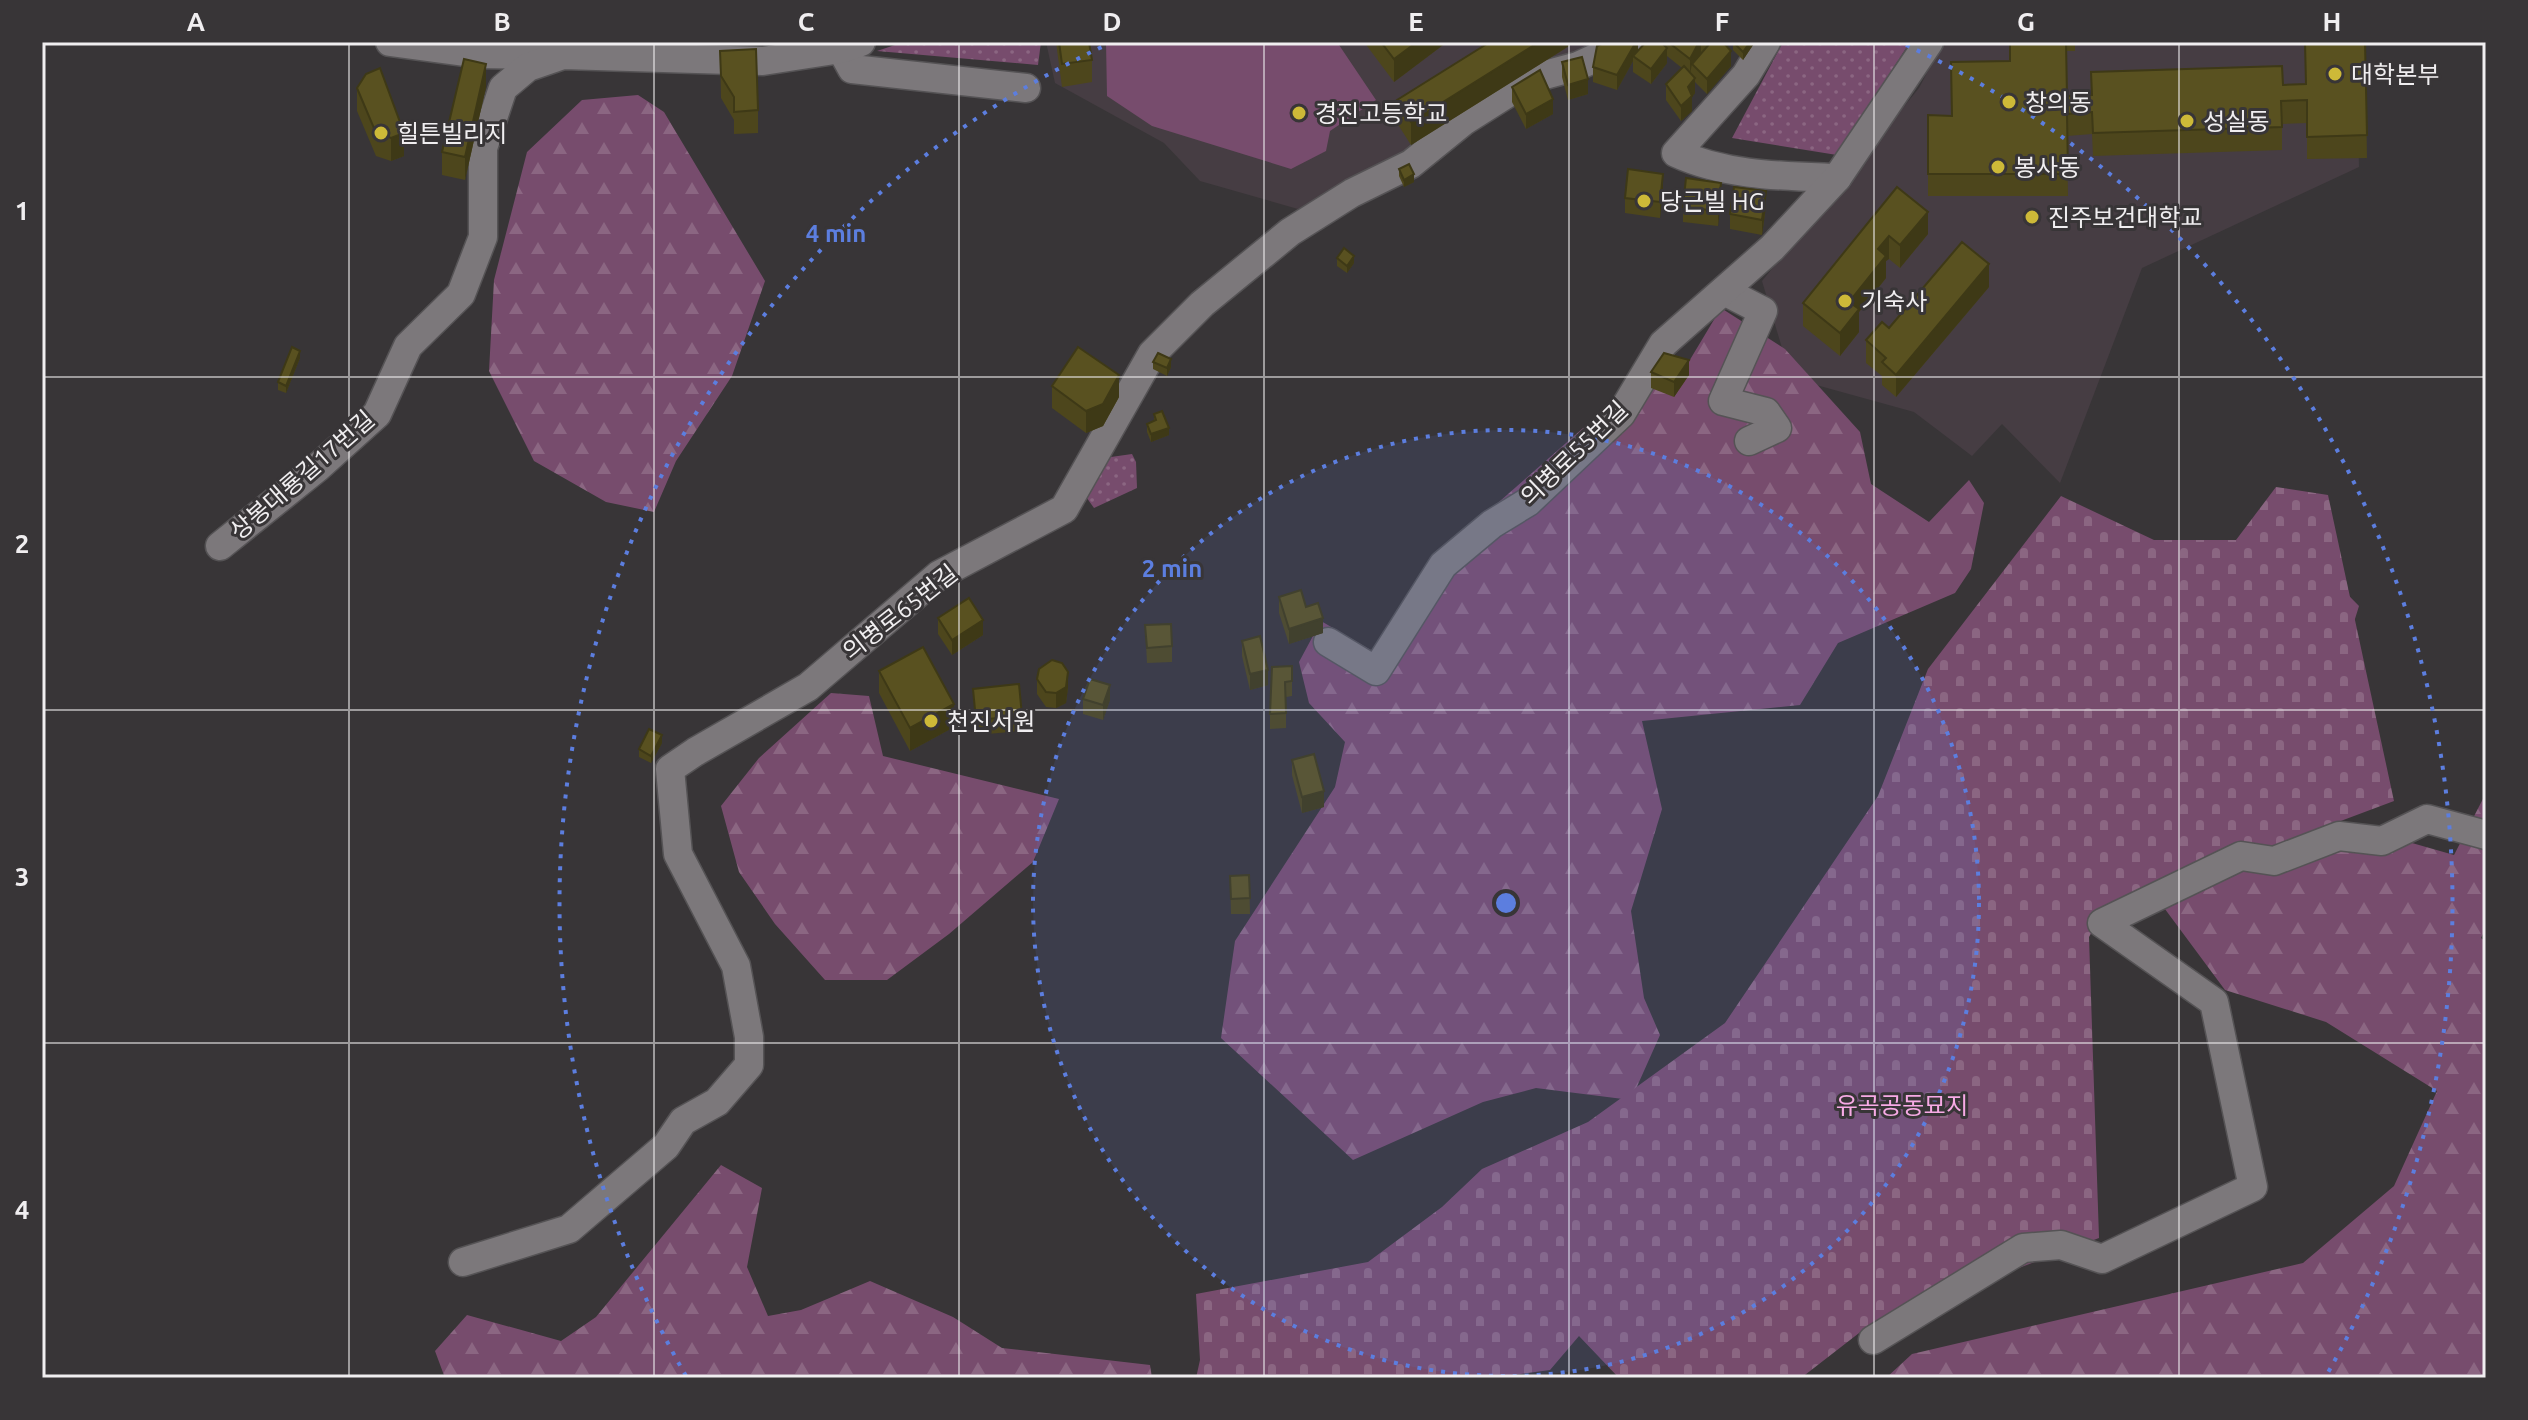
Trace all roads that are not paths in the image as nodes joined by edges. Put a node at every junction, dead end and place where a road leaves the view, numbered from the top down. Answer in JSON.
{"nodes":[{"id":1,"x":390,"y":42,"type":"edge"},
{"id":2,"x":1630,"y":42,"type":"edge"},
{"id":3,"x":1766,"y":42,"type":"edge"},
{"id":4,"x":1929,"y":42,"type":"edge"},
{"id":5,"x":851,"y":46,"type":"edge"},
{"id":6,"x":572,"y":49,"type":"edge"},
{"id":7,"x":1026,"y":88,"type":"dead end"},
{"id":8,"x":1837,"y":178,"type":"junction"},
{"id":9,"x":1724,"y":291,"type":"junction"},
{"id":10,"x":1749,"y":441,"type":"dead end"},
{"id":11,"x":220,"y":546,"type":"dead end"},
{"id":12,"x":1328,"y":642,"type":"dead end"},
{"id":13,"x":2486,"y":835,"type":"edge"},
{"id":14,"x":463,"y":1262,"type":"dead end"},
{"id":15,"x":1873,"y":1340,"type":"dead end"}],
"edges":[{"from":1,"to":6,"type":"street"},
{"from":2,"to":14,"type":"street","name":"의병로65번길"},
{"from":3,"to":8,"type":"street"},
{"from":4,"to":8,"type":"street","name":"의병로55번길"},
{"from":5,"to":6,"type":"street","name":"상봉대룡길17번길"},
{"from":5,"to":7,"type":"street"},
{"from":6,"to":11,"type":"street","name":"상봉대룡길17번길"},
{"from":8,"to":9,"type":"street","name":"의병로55번길"},
{"from":9,"to":10,"type":"street"},
{"from":9,"to":12,"type":"street","name":"의병로55번길"},
{"from":13,"to":15,"type":"street"}]}
